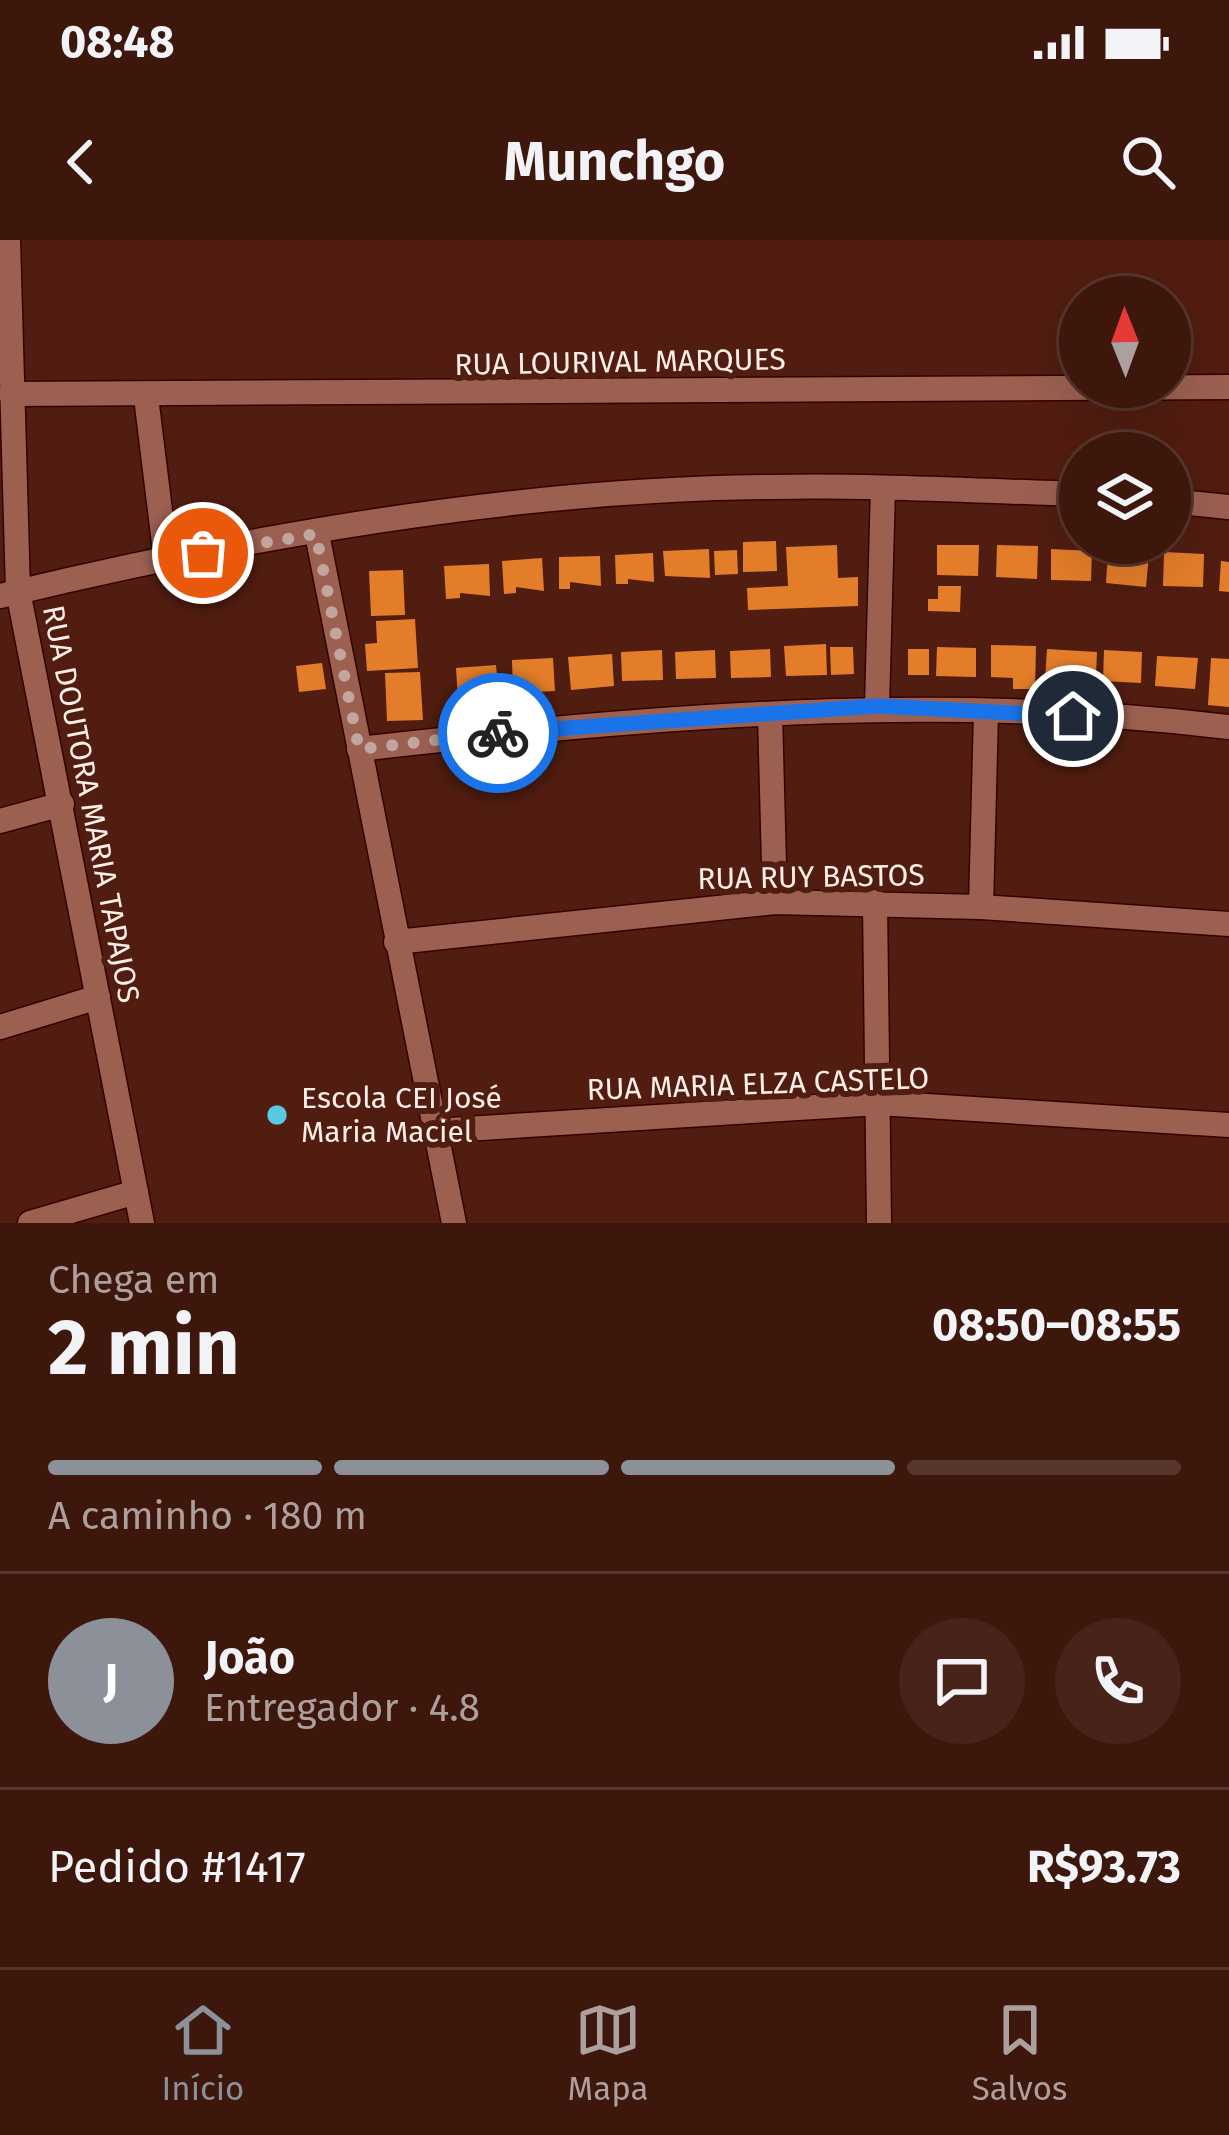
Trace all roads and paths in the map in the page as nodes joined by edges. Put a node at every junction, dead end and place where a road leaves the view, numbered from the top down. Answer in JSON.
{"nodes":[{"id":1,"x":8,"y":240,"type":"edge"},
{"id":2,"x":1229,"y":387,"type":"edge"},
{"id":3,"x":11,"y":394,"type":"junction"},
{"id":4,"x":146,"y":397,"type":"junction"},
{"id":5,"x":883,"y":488,"type":"junction"},
{"id":6,"x":1059,"y":493,"type":"edge"},
{"id":7,"x":1191,"y":503,"type":"edge"},
{"id":8,"x":1229,"y":507,"type":"edge"},
{"id":9,"x":316,"y":534,"type":"junction"},
{"id":10,"x":166,"y":559,"type":"junction"},
{"id":11,"x":9,"y":593,"type":"edge"},
{"id":12,"x":877,"y":706,"type":"junction"},
{"id":13,"x":986,"y":712,"type":"junction"},
{"id":14,"x":770,"y":713,"type":"junction"},
{"id":15,"x":1229,"y":727,"type":"edge"},
{"id":16,"x":359,"y":749,"type":"junction"},
{"id":17,"x":62,"y":804,"type":"junction"},
{"id":18,"x":0,"y":821,"type":"edge"},
{"id":19,"x":775,"y":902,"type":"junction"},
{"id":20,"x":875,"y":902,"type":"junction"},
{"id":21,"x":981,"y":907,"type":"junction"},
{"id":22,"x":1229,"y":924,"type":"edge"},
{"id":23,"x":396,"y":942,"type":"junction"},
{"id":24,"x":98,"y":997,"type":"junction"},
{"id":25,"x":0,"y":1027,"type":"edge"},
{"id":26,"x":879,"y":1103,"type":"junction"},
{"id":27,"x":1229,"y":1125,"type":"edge"},
{"id":28,"x":433,"y":1130,"type":"junction"},
{"id":29,"x":136,"y":1192,"type":"junction"},
{"id":30,"x":30,"y":1223,"type":"edge"},
{"id":31,"x":142,"y":1223,"type":"edge"},
{"id":32,"x":454,"y":1223,"type":"edge"},
{"id":33,"x":879,"y":1223,"type":"edge"}],
"edges":[{"from":1,"to":3,"type":"street","name":"RUA DOUTORA MARIA TAPAJOS"},
{"from":2,"to":4,"type":"street","name":"RUA LOURIVAL MARQUES"},
{"from":3,"to":4,"type":"street","name":"RUA LOURIVAL MARQUES"},
{"from":3,"to":11,"type":"street","name":"RUA DOUTORA MARIA TAPAJOS"},
{"from":4,"to":10,"type":"street"},
{"from":5,"to":6,"type":"street"},
{"from":5,"to":9,"type":"street"},
{"from":5,"to":12,"type":"street"},
{"from":7,"to":8,"type":"street"},
{"from":9,"to":10,"type":"street"},
{"from":9,"to":16,"type":"street"},
{"from":10,"to":11,"type":"street"},
{"from":11,"to":17,"type":"street","name":"RUA DOUTORA MARIA TAPAJOS"},
{"from":12,"to":13,"type":"street"},
{"from":12,"to":14,"type":"street"},
{"from":13,"to":15,"type":"street"},
{"from":13,"to":21,"type":"street"},
{"from":14,"to":16,"type":"street"},
{"from":14,"to":19,"type":"street"},
{"from":16,"to":23,"type":"street"},
{"from":17,"to":18,"type":"street"},
{"from":17,"to":24,"type":"street","name":"RUA DOUTORA MARIA TAPAJOS"},
{"from":19,"to":20,"type":"street","name":"RUA RUY BASTOS"},
{"from":19,"to":23,"type":"street","name":"RUA RUY BASTOS"},
{"from":20,"to":21,"type":"street","name":"RUA RUY BASTOS"},
{"from":20,"to":26,"type":"street"},
{"from":21,"to":22,"type":"street","name":"RUA RUY BASTOS"},
{"from":23,"to":28,"type":"street"},
{"from":24,"to":25,"type":"street"},
{"from":24,"to":29,"type":"street","name":"RUA DOUTORA MARIA TAPAJOS"},
{"from":26,"to":27,"type":"street","name":"RUA MARIA ELZA CASTELO"},
{"from":26,"to":28,"type":"street","name":"RUA MARIA ELZA CASTELO"},
{"from":26,"to":33,"type":"street"},
{"from":28,"to":32,"type":"street"},
{"from":29,"to":30,"type":"street"},
{"from":29,"to":31,"type":"street","name":"RUA DOUTORA MARIA TAPAJOS"}]}
